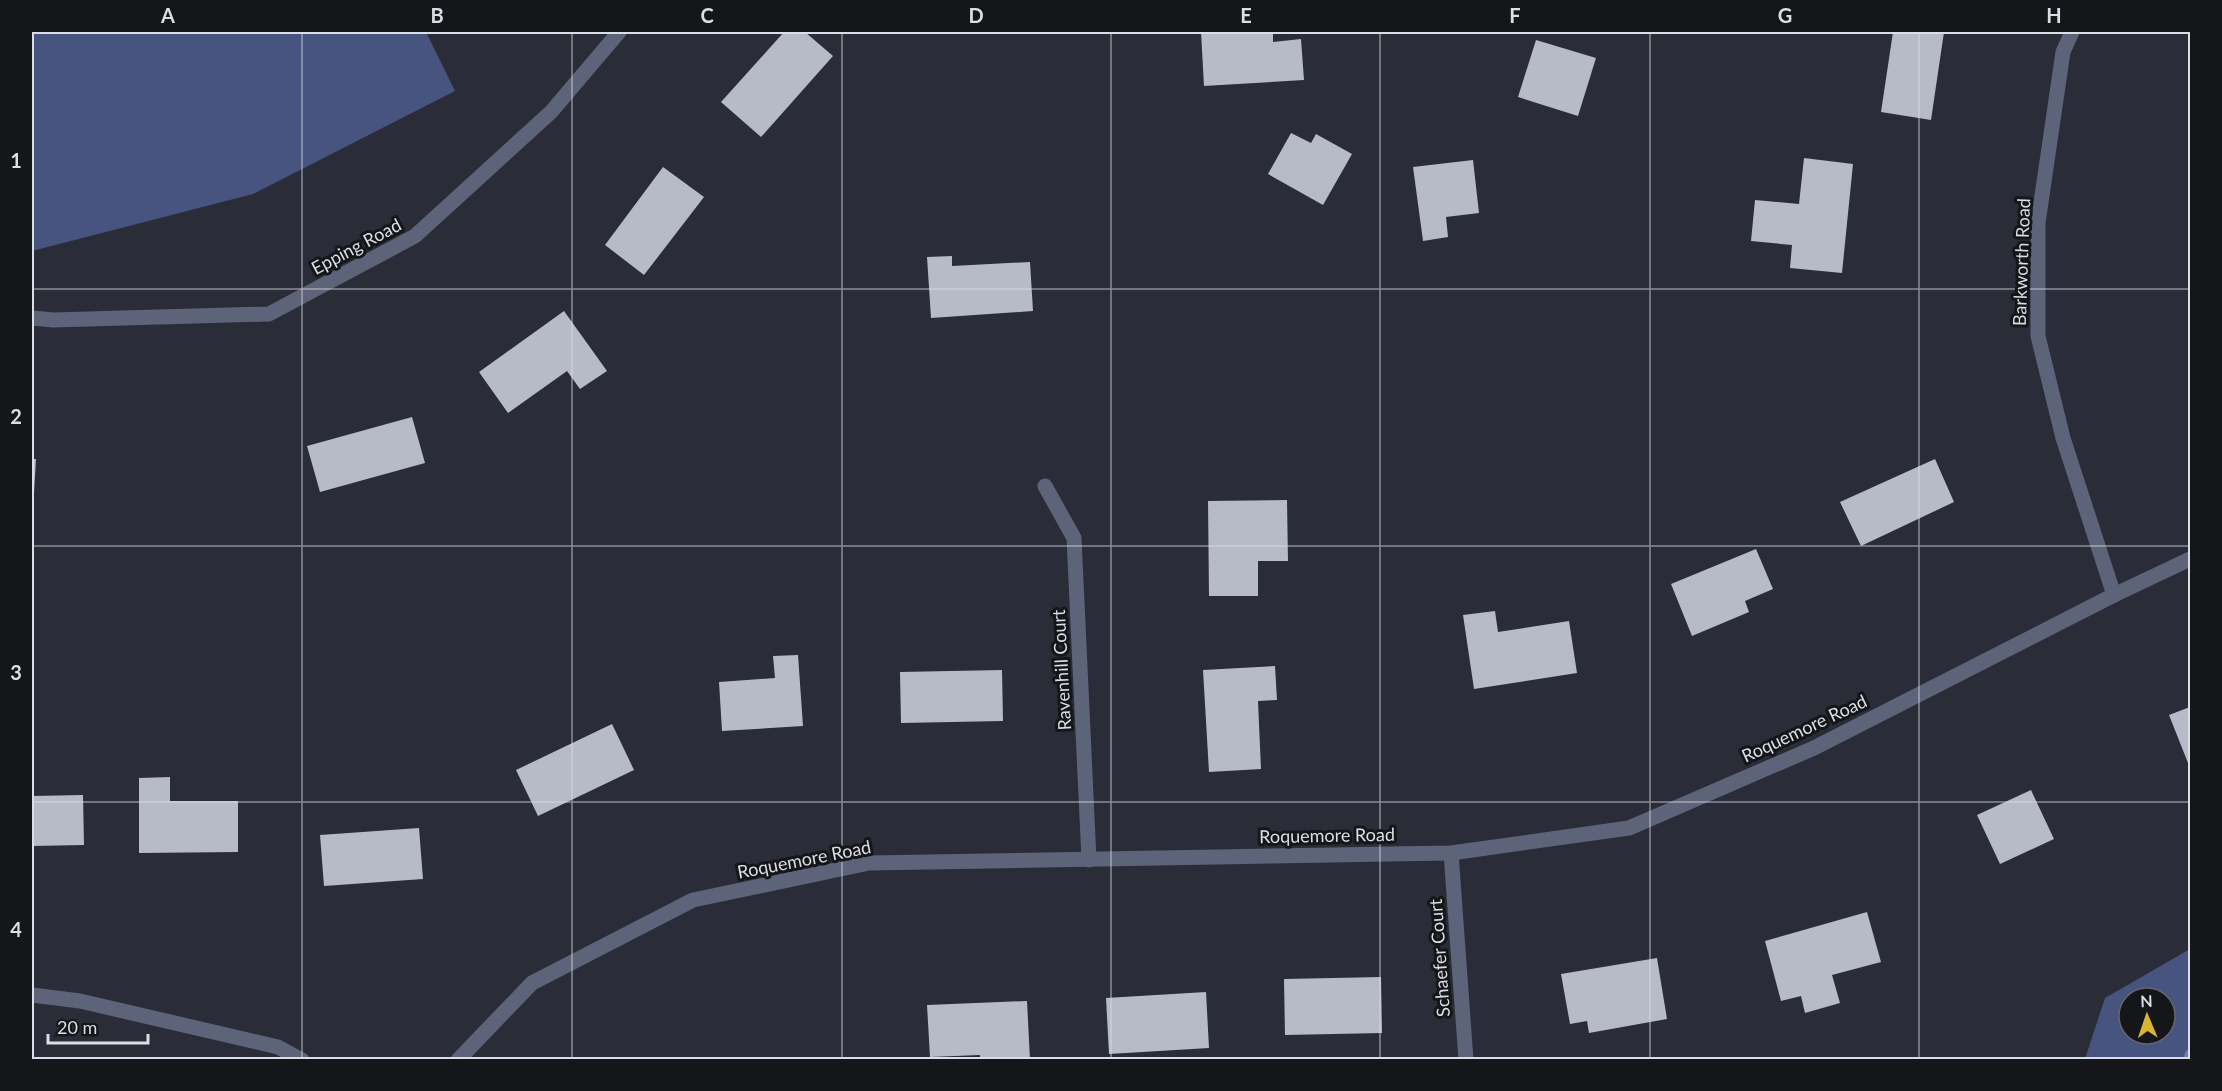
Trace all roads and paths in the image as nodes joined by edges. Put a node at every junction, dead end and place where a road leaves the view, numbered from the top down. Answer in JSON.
{"nodes":[{"id":1,"x":619,"y":32,"type":"edge"},
{"id":2,"x":2072,"y":32,"type":"edge"},
{"id":3,"x":32,"y":318,"type":"edge"},
{"id":4,"x":1045,"y":486,"type":"dead end"},
{"id":5,"x":2190,"y":559,"type":"edge"},
{"id":6,"x":2114,"y":595,"type":"junction"},
{"id":7,"x":1451,"y":853,"type":"junction"},
{"id":8,"x":1089,"y":860,"type":"junction"},
{"id":9,"x":32,"y":995,"type":"edge"},
{"id":10,"x":302,"y":1059,"type":"edge"},
{"id":11,"x":458,"y":1059,"type":"edge"},
{"id":12,"x":1466,"y":1059,"type":"edge"}],
"edges":[{"from":1,"to":3,"type":"street","name":"Epping Road"},
{"from":2,"to":6,"type":"street","name":"Barkworth Road"},
{"from":4,"to":8,"type":"street","name":"Ravenhill Court"},
{"from":5,"to":6,"type":"street","name":"Roquemore Road"},
{"from":6,"to":7,"type":"street","name":"Roquemore Road"},
{"from":7,"to":8,"type":"street","name":"Roquemore Road"},
{"from":7,"to":12,"type":"street","name":"Schaefer Court"},
{"from":8,"to":11,"type":"street","name":"Roquemore Road"},
{"from":9,"to":10,"type":"street"}]}
